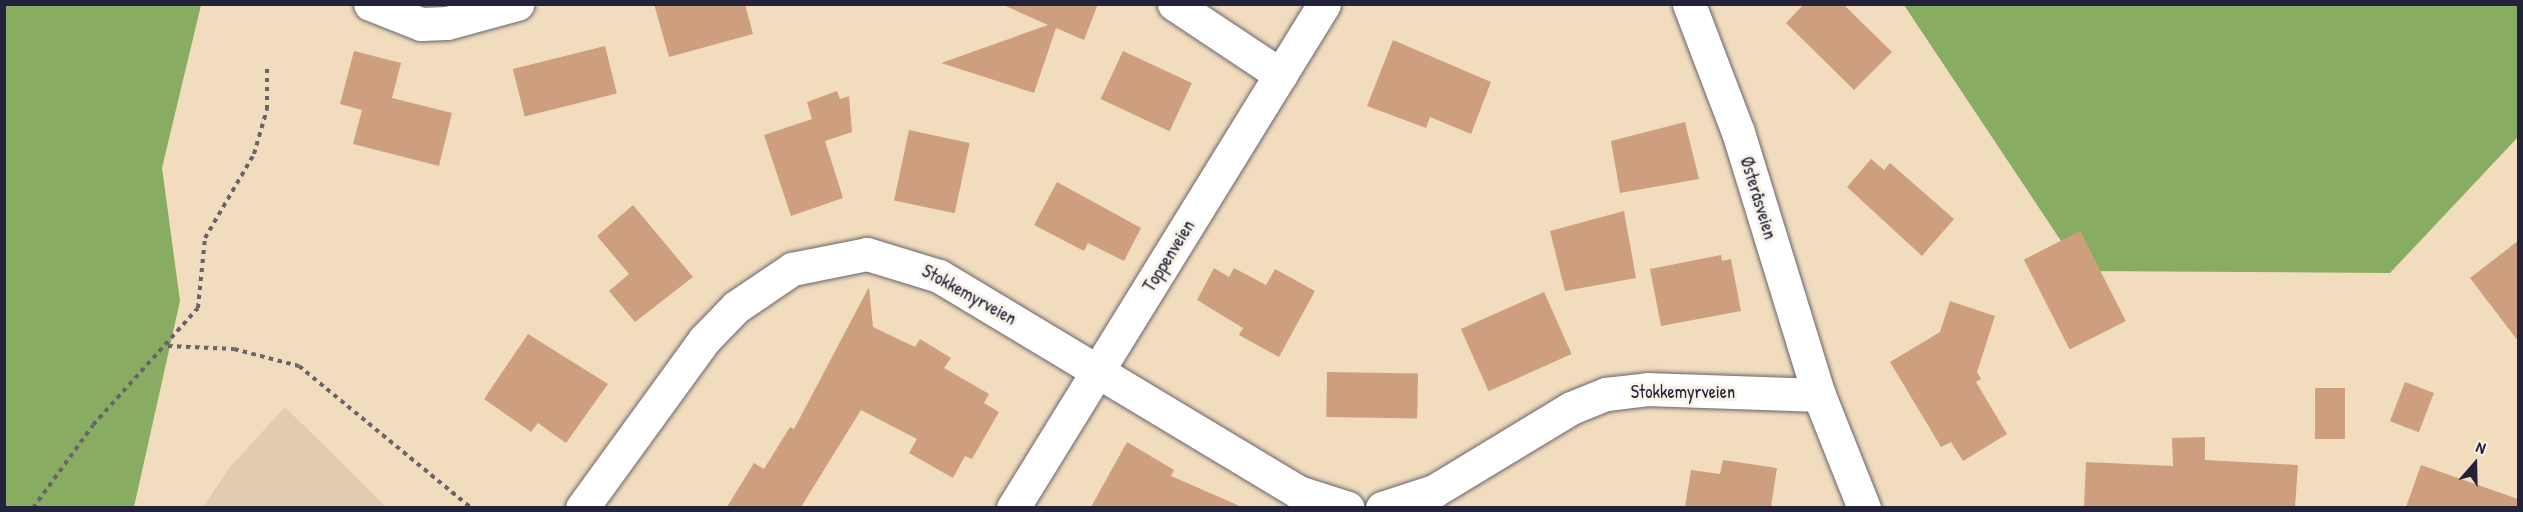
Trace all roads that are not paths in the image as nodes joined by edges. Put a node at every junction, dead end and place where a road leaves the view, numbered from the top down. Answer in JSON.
{"nodes":[{"id":1,"x":370,"y":4,"type":"edge"},
{"id":2,"x":517,"y":4,"type":"edge"},
{"id":3,"x":1174,"y":4,"type":"edge"},
{"id":4,"x":1324,"y":4,"type":"edge"},
{"id":5,"x":1689,"y":4,"type":"edge"},
{"id":6,"x":1281,"y":75,"type":"junction"},
{"id":7,"x":1099,"y":369,"type":"junction"},
{"id":8,"x":1819,"y":395,"type":"junction"},
{"id":9,"x":582,"y":507,"type":"edge"},
{"id":10,"x":1013,"y":507,"type":"edge"},
{"id":11,"x":1348,"y":507,"type":"edge"},
{"id":12,"x":1382,"y":507,"type":"edge"},
{"id":13,"x":1864,"y":507,"type":"edge"}],
"edges":[{"from":1,"to":2,"type":"street"},
{"from":3,"to":6,"type":"street"},
{"from":4,"to":6,"type":"street","name":"Toppenveien"},
{"from":5,"to":8,"type":"street","name":"Østeråsveien"},
{"from":6,"to":7,"type":"street","name":"Toppenveien"},
{"from":7,"to":9,"type":"street","name":"Stokkemyrveien"},
{"from":7,"to":10,"type":"street","name":"Toppenveien"},
{"from":7,"to":11,"type":"street","name":"Stokkemyrveien"},
{"from":8,"to":12,"type":"street","name":"Stokkemyrveien"},
{"from":8,"to":13,"type":"street"}]}
